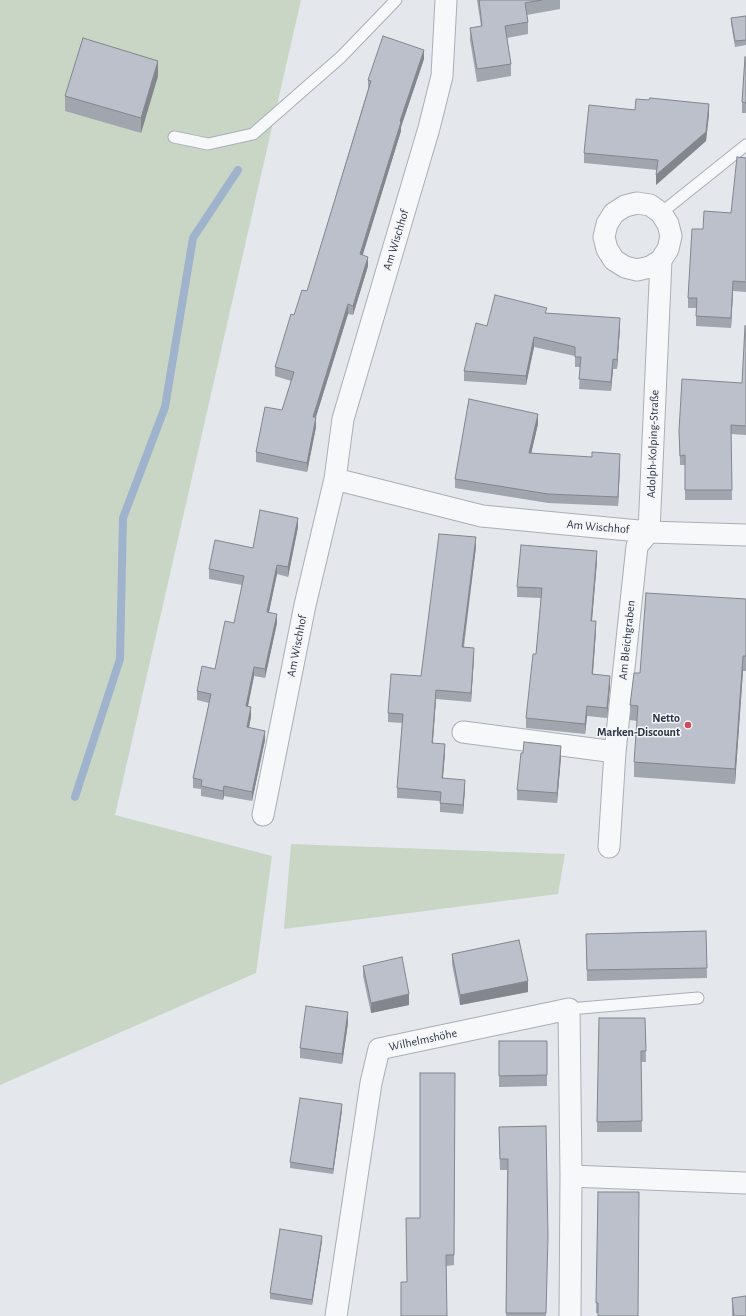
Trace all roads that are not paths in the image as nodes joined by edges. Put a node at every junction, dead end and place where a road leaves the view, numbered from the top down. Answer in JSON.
{"nodes":[{"id":1,"x":396,"y":0,"type":"edge"},
{"id":2,"x":446,"y":0,"type":"edge"},
{"id":3,"x":174,"y":137,"type":"dead end"},
{"id":4,"x":746,"y":145,"type":"edge"},
{"id":5,"x":661,"y":213,"type":"junction"},
{"id":6,"x":661,"y":260,"type":"junction"},
{"id":7,"x":335,"y":479,"type":"junction"},
{"id":8,"x":650,"y":532,"type":"junction"},
{"id":9,"x":746,"y":535,"type":"edge"},
{"id":10,"x":463,"y":732,"type":"dead end"},
{"id":11,"x":615,"y":752,"type":"junction"},
{"id":12,"x":263,"y":815,"type":"dead end"},
{"id":13,"x":609,"y":847,"type":"dead end"},
{"id":14,"x":698,"y":998,"type":"dead end"},
{"id":15,"x":570,"y":1009,"type":"junction"},
{"id":16,"x":571,"y":1176,"type":"junction"},
{"id":17,"x":746,"y":1183,"type":"edge"},
{"id":18,"x":336,"y":1316,"type":"edge"},
{"id":19,"x":570,"y":1316,"type":"edge"}],
"edges":[{"from":1,"to":3,"type":"lane"},
{"from":2,"to":7,"type":"street","name":"Am Wischhof"},
{"from":4,"to":5,"type":"lane"},
{"from":5,"to":6,"type":"street","name":"Adolph-Kolping-Straße"},
{"from":5,"to":6,"type":"street"},
{"from":6,"to":8,"type":"street","name":"Adolph-Kolping-Straße"},
{"from":7,"to":8,"type":"street","name":"Am Wischhof"},
{"from":7,"to":12,"type":"street","name":"Am Wischhof"},
{"from":8,"to":9,"type":"street"},
{"from":8,"to":11,"type":"street","name":"Am Bleichgraben"},
{"from":10,"to":11,"type":"street"},
{"from":11,"to":13,"type":"street","name":"Am Bleichgraben"},
{"from":14,"to":15,"type":"lane"},
{"from":15,"to":16,"type":"street"},
{"from":15,"to":18,"type":"street","name":"Wilhelmshöhe"},
{"from":16,"to":17,"type":"street"},
{"from":16,"to":19,"type":"street"}]}
